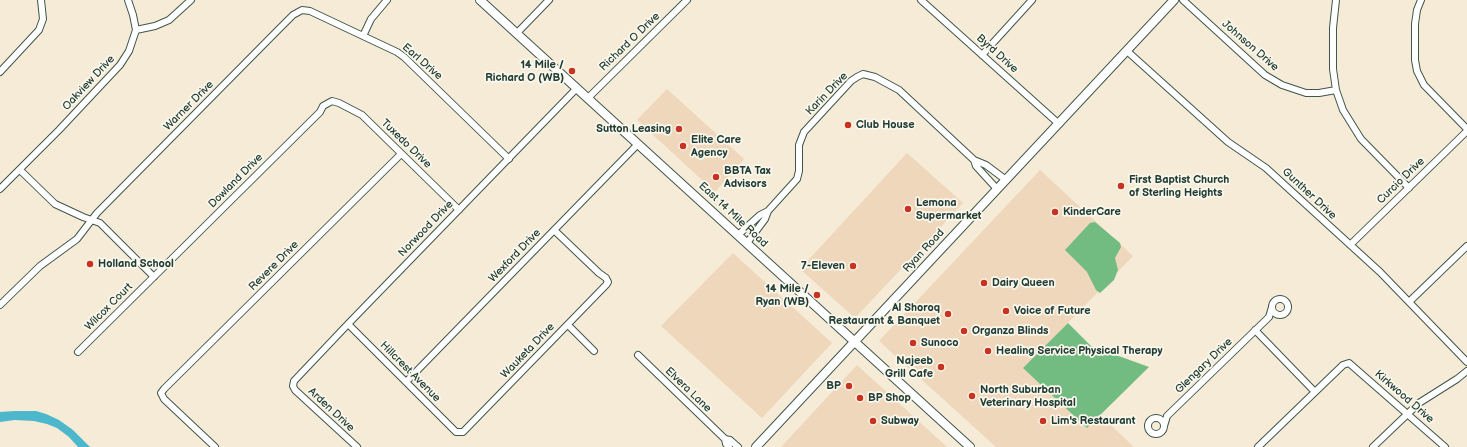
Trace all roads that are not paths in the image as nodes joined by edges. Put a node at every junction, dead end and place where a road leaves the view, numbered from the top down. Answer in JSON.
{"nodes":[{"id":1,"x":41,"y":0,"type":"edge"},
{"id":2,"x":128,"y":0,"type":"edge"},
{"id":3,"x":191,"y":0,"type":"edge"},
{"id":4,"x":387,"y":0,"type":"edge"},
{"id":5,"x":480,"y":0,"type":"edge"},
{"id":6,"x":549,"y":0,"type":"edge"},
{"id":7,"x":687,"y":0,"type":"edge"},
{"id":8,"x":921,"y":0,"type":"edge"},
{"id":9,"x":1032,"y":0,"type":"edge"},
{"id":10,"x":1174,"y":0,"type":"edge"},
{"id":11,"x":1183,"y":0,"type":"edge"},
{"id":12,"x":1336,"y":0,"type":"edge"},
{"id":13,"x":1421,"y":0,"type":"edge"},
{"id":14,"x":302,"y":10,"type":"joint"},
{"id":15,"x":136,"y":30,"type":"junction"},
{"id":16,"x":517,"y":33,"type":"junction"},
{"id":17,"x":363,"y":36,"type":"junction"},
{"id":18,"x":1127,"y":51,"type":"junction"},
{"id":19,"x":982,"y":54,"type":"junction"},
{"id":20,"x":0,"y":72,"type":"edge"},
{"id":21,"x":577,"y":88,"type":"junction"},
{"id":22,"x":1336,"y":90,"type":"junction"},
{"id":23,"x":588,"y":98,"type":"junction"},
{"id":24,"x":332,"y":101,"type":"joint"},
{"id":25,"x":1059,"y":124,"type":"junction"},
{"id":26,"x":1467,"y":130,"type":"edge"},
{"id":27,"x":638,"y":144,"type":"junction"},
{"id":28,"x":401,"y":154,"type":"junction"},
{"id":29,"x":509,"y":159,"type":"junction"},
{"id":30,"x":974,"y":160,"type":"junction"},
{"id":31,"x":20,"y":170,"type":"junction"},
{"id":32,"x":1006,"y":180,"type":"junction"},
{"id":33,"x":1409,"y":188,"type":"junction"},
{"id":34,"x":0,"y":189,"type":"edge"},
{"id":35,"x":997,"y":189,"type":"junction"},
{"id":36,"x":459,"y":210,"type":"junction"},
{"id":37,"x":768,"y":210,"type":"junction"},
{"id":38,"x":91,"y":219,"type":"junction"},
{"id":39,"x":554,"y":230,"type":"junction"},
{"id":40,"x":738,"y":235,"type":"junction"},
{"id":41,"x":747,"y":244,"type":"junction"},
{"id":42,"x":1350,"y":245,"type":"junction"},
{"id":43,"x":1467,"y":246,"type":"edge"},
{"id":44,"x":154,"y":277,"type":"junction"},
{"id":45,"x":1409,"y":302,"type":"junction"},
{"id":46,"x":0,"y":305,"type":"edge"},
{"id":47,"x":1272,"y":307,"type":"junction"},
{"id":48,"x":1278,"y":315,"type":"junction"},
{"id":49,"x":1269,"y":317,"type":"junction"},
{"id":50,"x":348,"y":324,"type":"junction"},
{"id":51,"x":568,"y":325,"type":"junction"},
{"id":52,"x":1255,"y":330,"type":"junction"},
{"id":53,"x":854,"y":342,"type":"junction"},
{"id":54,"x":594,"y":350,"type":"dead end"},
{"id":55,"x":78,"y":352,"type":"dead end"},
{"id":56,"x":638,"y":355,"type":"dead end"},
{"id":57,"x":1467,"y":362,"type":"edge"},
{"id":58,"x":1467,"y":371,"type":"edge"},
{"id":59,"x":406,"y":382,"type":"junction"},
{"id":60,"x":293,"y":386,"type":"joint"},
{"id":61,"x":1315,"y":392,"type":"junction"},
{"id":62,"x":1407,"y":413,"type":"junction"},
{"id":63,"x":1167,"y":416,"type":"junction"},
{"id":64,"x":1157,"y":418,"type":"junction"},
{"id":65,"x":1164,"y":426,"type":"junction"},
{"id":66,"x":459,"y":433,"type":"joint"},
{"id":67,"x":725,"y":439,"type":"junction"},
{"id":68,"x":215,"y":447,"type":"edge"},
{"id":69,"x":357,"y":447,"type":"edge"},
{"id":70,"x":729,"y":447,"type":"edge"},
{"id":71,"x":738,"y":447,"type":"edge"},
{"id":72,"x":756,"y":447,"type":"edge"},
{"id":73,"x":970,"y":447,"type":"edge"},
{"id":74,"x":1258,"y":447,"type":"edge"},
{"id":75,"x":1372,"y":447,"type":"edge"},
{"id":76,"x":1445,"y":447,"type":"edge"}],
"edges":[{"from":1,"to":20,"type":"street"},
{"from":2,"to":15,"type":"street"},
{"from":3,"to":15,"type":"street"},
{"from":4,"to":17,"type":"street"},
{"from":5,"to":16,"type":"main road","name":"East 14 Mile Road"},
{"from":6,"to":16,"type":"street"},
{"from":7,"to":23,"type":"street","name":"Richard O Drive"},
{"from":8,"to":19,"type":"street","name":"Byrd Drive"},
{"from":9,"to":19,"type":"street"},
{"from":10,"to":18,"type":"main road","name":"Ryan Road"},
{"from":11,"to":22,"type":"street","name":"Johnson Drive"},
{"from":12,"to":22,"type":"street"},
{"from":13,"to":26,"type":"street"},
{"from":14,"to":17,"type":"street","name":"Earl Drive"},
{"from":14,"to":38,"type":"street","name":"Warner Drive"},
{"from":15,"to":31,"type":"street","name":"Oakview Drive"},
{"from":16,"to":21,"type":"main road","name":"East 14 Mile Road"},
{"from":17,"to":29,"type":"street","name":"Earl Drive"},
{"from":18,"to":25,"type":"main road","name":"Ryan Road"},
{"from":18,"to":42,"type":"street","name":"Gunther Drive"},
{"from":19,"to":25,"type":"street","name":"Byrd Drive"},
{"from":21,"to":23,"type":"main road","name":"East 14 Mile Road"},
{"from":21,"to":29,"type":"street","name":"Norwood Drive"},
{"from":22,"to":33,"type":"street"},
{"from":23,"to":27,"type":"main road","name":"East 14 Mile Road"},
{"from":24,"to":28,"type":"street","name":"Tuxedo Drive"},
{"from":24,"to":44,"type":"street","name":"Dowland Drive"},
{"from":25,"to":32,"type":"main road","name":"Ryan Road"},
{"from":26,"to":33,"type":"street","name":"Curcio Drive"},
{"from":27,"to":39,"type":"street","name":"Wexford Drive"},
{"from":27,"to":40,"type":"main road","name":"East 14 Mile Road"},
{"from":28,"to":36,"type":"street","name":"Tuxedo Drive"},
{"from":28,"to":68,"type":"street","name":"Revere Drive"},
{"from":29,"to":36,"type":"street","name":"Norwood Drive"},
{"from":30,"to":32,"type":"street","name":"Karin Drive"},
{"from":30,"to":35,"type":"street","name":"Karin Drive"},
{"from":30,"to":37,"type":"street","name":"Karin Drive"},
{"from":31,"to":34,"type":"street","name":"Oakview Drive"},
{"from":31,"to":38,"type":"street"},
{"from":32,"to":35,"type":"main road","name":"Ryan Road"},
{"from":33,"to":42,"type":"street","name":"Curcio Drive"},
{"from":35,"to":53,"type":"main road","name":"Ryan Road"},
{"from":36,"to":50,"type":"street","name":"Norwood Drive"},
{"from":37,"to":40,"type":"street","name":"Karin Drive"},
{"from":37,"to":41,"type":"street","name":"Karin Drive"},
{"from":38,"to":44,"type":"street"},
{"from":38,"to":46,"type":"street","name":"Warner Drive"},
{"from":39,"to":51,"type":"street","name":"Wauketa Drive"},
{"from":39,"to":59,"type":"street","name":"Wexford Drive"},
{"from":40,"to":41,"type":"main road","name":"East 14 Mile Road"},
{"from":41,"to":53,"type":"main road","name":"East 14 Mile Road"},
{"from":42,"to":45,"type":"street","name":"Gunther Drive"},
{"from":43,"to":45,"type":"street"},
{"from":44,"to":55,"type":"street","name":"Wilcox Court"},
{"from":45,"to":57,"type":"street","name":"Gunther Drive"},
{"from":47,"to":48,"type":"street"},
{"from":47,"to":48,"type":"street"},
{"from":47,"to":49,"type":"street"},
{"from":48,"to":49,"type":"street"},
{"from":49,"to":52,"type":"street","name":"Glengary Drive"},
{"from":50,"to":59,"type":"street","name":"Hillcrest Avenue"},
{"from":50,"to":60,"type":"street","name":"Norwood Drive"},
{"from":51,"to":54,"type":"street"},
{"from":51,"to":66,"type":"street","name":"Wauketa Drive"},
{"from":52,"to":61,"type":"street"},
{"from":52,"to":63,"type":"street","name":"Glengary Drive"},
{"from":53,"to":72,"type":"main road","name":"Ryan Road"},
{"from":53,"to":73,"type":"main road","name":"East 14 Mile Road"},
{"from":56,"to":67,"type":"street","name":"Elvera Lane"},
{"from":58,"to":62,"type":"street"},
{"from":59,"to":66,"type":"street","name":"Hillcrest Avenue"},
{"from":60,"to":69,"type":"street","name":"Arden Drive"},
{"from":61,"to":62,"type":"street","name":"Kirkwood Drive"},
{"from":61,"to":74,"type":"street"},
{"from":62,"to":75,"type":"street"},
{"from":62,"to":76,"type":"street","name":"Kirkwood Drive"},
{"from":63,"to":64,"type":"street"},
{"from":63,"to":65,"type":"street","name":"Glengary Drive"},
{"from":64,"to":65,"type":"street"},
{"from":64,"to":65,"type":"street"},
{"from":67,"to":70,"type":"street","name":"Elvera Lane"},
{"from":67,"to":71,"type":"street","name":"Elvera Lane"}]}
